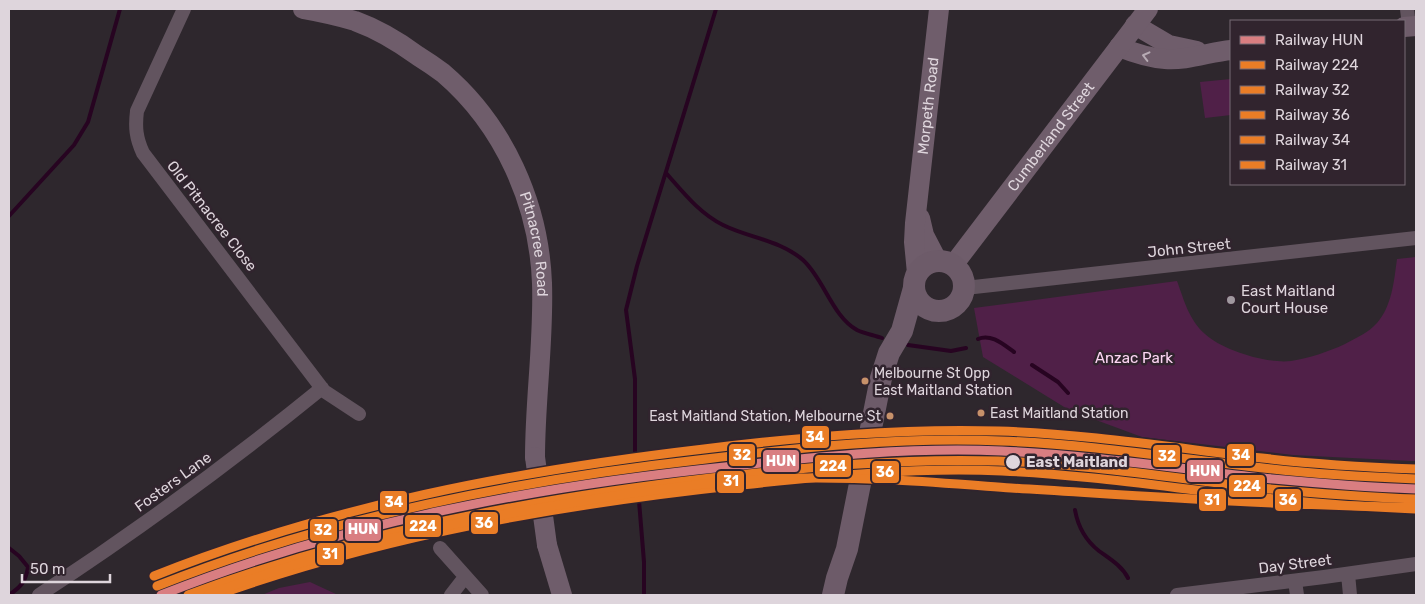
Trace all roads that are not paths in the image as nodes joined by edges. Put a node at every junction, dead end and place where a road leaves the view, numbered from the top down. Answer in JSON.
{"nodes":[{"id":1,"x":184,"y":9,"type":"edge"},
{"id":2,"x":303,"y":9,"type":"edge"},
{"id":3,"x":939,"y":9,"type":"edge"},
{"id":4,"x":1148,"y":9,"type":"edge"},
{"id":5,"x":1136,"y":25,"type":"junction"},
{"id":6,"x":1119,"y":47,"type":"junction"},
{"id":7,"x":1230,"y":50,"type":"edge"},
{"id":8,"x":1208,"y":52,"type":"junction"},
{"id":9,"x":918,"y":204,"type":"junction"},
{"id":10,"x":1416,"y":238,"type":"edge"},
{"id":11,"x":945,"y":262,"type":"junction"},
{"id":12,"x":915,"y":281,"type":"junction"},
{"id":13,"x":965,"y":288,"type":"junction"},
{"id":14,"x":942,"y":311,"type":"junction"},
{"id":15,"x":902,"y":331,"type":"junction"},
{"id":16,"x":322,"y":388,"type":"junction"},
{"id":17,"x":359,"y":414,"type":"dead end"},
{"id":18,"x":440,"y":548,"type":"dead end"},
{"id":19,"x":846,"y":549,"type":"junction"},
{"id":20,"x":1416,"y":564,"type":"edge"},
{"id":21,"x":1348,"y":574,"type":"junction"},
{"id":22,"x":465,"y":577,"type":"junction"},
{"id":23,"x":1295,"y":581,"type":"junction"},
{"id":24,"x":39,"y":595,"type":"edge"},
{"id":25,"x":451,"y":595,"type":"edge"},
{"id":26,"x":482,"y":595,"type":"edge"},
{"id":27,"x":562,"y":595,"type":"edge"},
{"id":28,"x":833,"y":595,"type":"edge"},
{"id":29,"x":846,"y":595,"type":"edge"},
{"id":30,"x":1177,"y":595,"type":"edge"},
{"id":31,"x":1297,"y":595,"type":"edge"},
{"id":32,"x":1350,"y":595,"type":"edge"}],
"edges":[{"from":1,"to":16,"type":"street","name":"Old Pitnacree Close"},
{"from":2,"to":27,"type":"main road","name":"Pitnacree Road","bridge":true},
{"from":3,"to":9,"type":"main road","name":"Morpeth Road"},
{"from":4,"to":5,"type":"main road","name":"Cumberland Street"},
{"from":5,"to":6,"type":"main road","name":"Cumberland Street"},
{"from":5,"to":8,"type":"main road"},
{"from":8,"to":6,"type":"main road","one_way":true},
{"from":6,"to":11,"type":"main road","name":"Cumberland Street"},
{"from":7,"to":8,"type":"main road"},
{"from":9,"to":11,"type":"main road","name":"Morpeth Road"},
{"from":9,"to":12,"type":"main road","name":"Morpeth Road"},
{"from":10,"to":13,"type":"street","name":"John Street"},
{"from":11,"to":12,"type":"main road"},
{"from":11,"to":13,"type":"main road"},
{"from":12,"to":14,"type":"main road"},
{"from":12,"to":15,"type":"main road"},
{"from":13,"to":14,"type":"main road"},
{"from":14,"to":15,"type":"main road"},
{"from":15,"to":19,"type":"main road"},
{"from":16,"to":17,"type":"street","name":"Old Pitnacree Close"},
{"from":16,"to":24,"type":"street","name":"Fosters Lane"},
{"from":18,"to":22,"type":"street"},
{"from":19,"to":28,"type":"main road"},
{"from":19,"to":29,"type":"main road"},
{"from":20,"to":21,"type":"street","name":"Day Street"},
{"from":21,"to":23,"type":"street","name":"Day Street"},
{"from":21,"to":32,"type":"street"},
{"from":22,"to":25,"type":"street"},
{"from":22,"to":26,"type":"street"},
{"from":23,"to":30,"type":"street","name":"Day Street"},
{"from":23,"to":31,"type":"street"}]}
